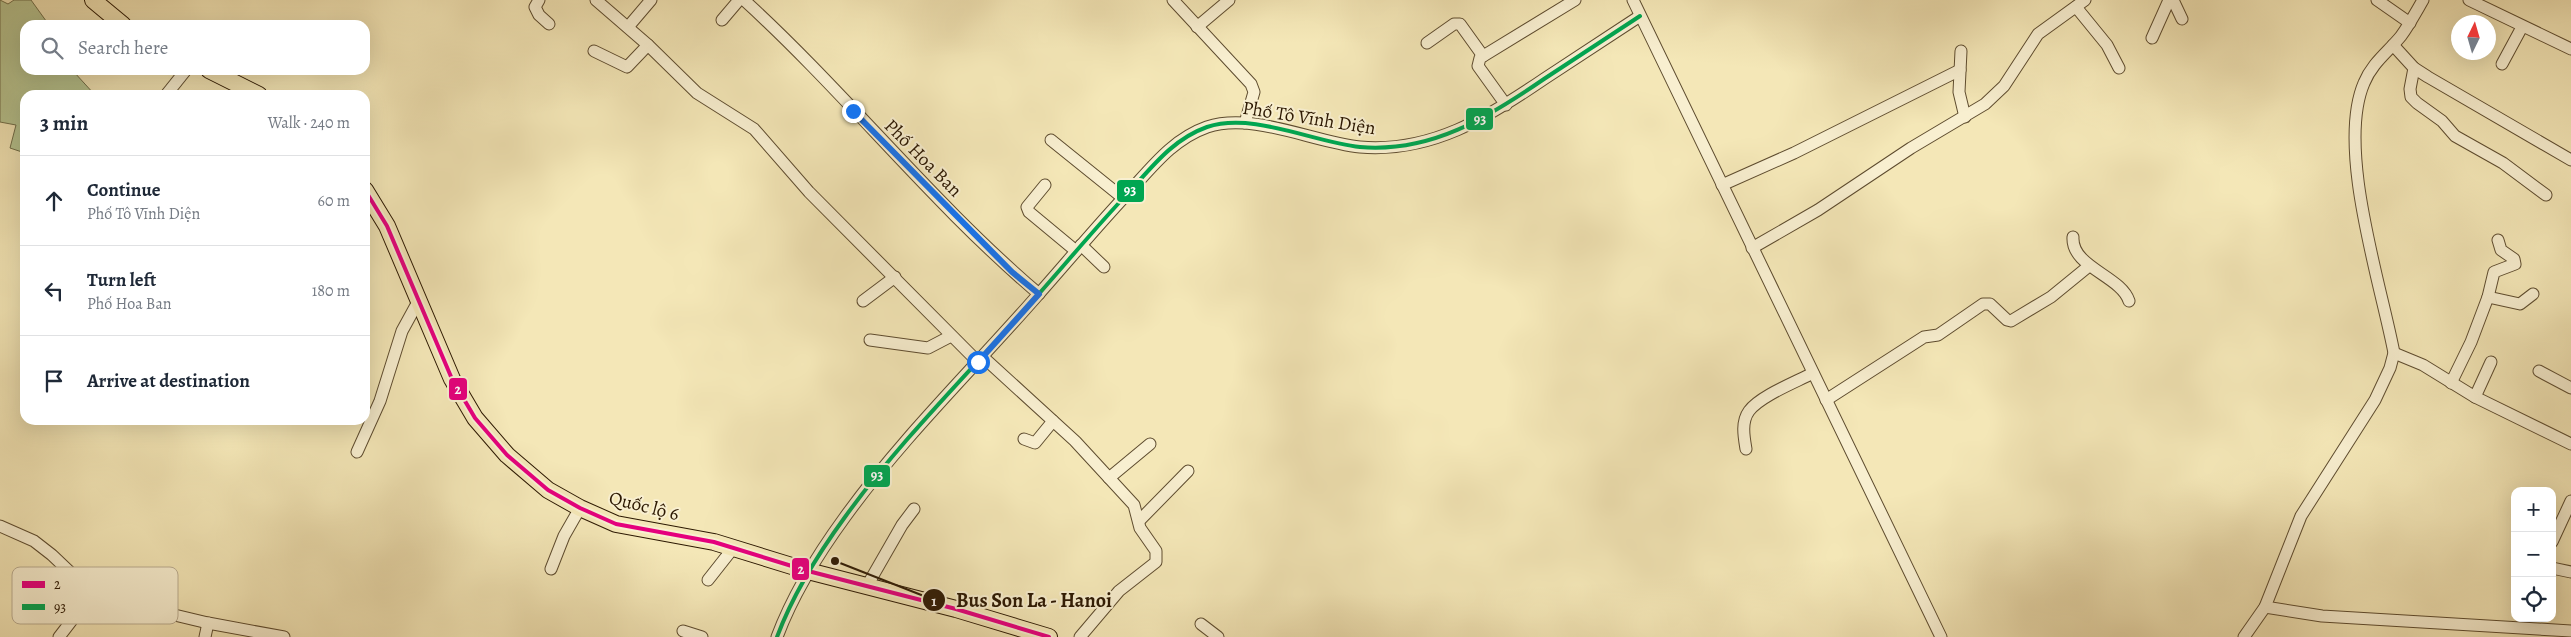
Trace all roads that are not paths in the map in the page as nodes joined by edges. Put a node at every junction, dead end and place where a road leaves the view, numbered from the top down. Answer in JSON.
{"nodes":[{"id":1,"x":93,"y":0,"type":"edge"},
{"id":2,"x":539,"y":0,"type":"edge"},
{"id":3,"x":596,"y":0,"type":"edge"},
{"id":4,"x":651,"y":0,"type":"edge"},
{"id":5,"x":738,"y":0,"type":"edge"},
{"id":6,"x":744,"y":0,"type":"edge"},
{"id":7,"x":1173,"y":0,"type":"edge"},
{"id":8,"x":1229,"y":0,"type":"edge"},
{"id":9,"x":1575,"y":0,"type":"edge"},
{"id":10,"x":1633,"y":0,"type":"edge"},
{"id":11,"x":2169,"y":0,"type":"edge"},
{"id":12,"x":2173,"y":0,"type":"edge"},
{"id":13,"x":2377,"y":0,"type":"edge"},
{"id":14,"x":2422,"y":0,"type":"edge"},
{"id":15,"x":2469,"y":0,"type":"edge"},
{"id":16,"x":2080,"y":4,"type":"edge"},
{"id":17,"x":1640,"y":16,"type":"junction"},
{"id":18,"x":2182,"y":19,"type":"dead end"},
{"id":19,"x":117,"y":20,"type":"edge"},
{"id":20,"x":722,"y":20,"type":"dead end"},
{"id":21,"x":2410,"y":23,"type":"junction"},
{"id":22,"x":549,"y":24,"type":"dead end"},
{"id":23,"x":628,"y":27,"type":"junction"},
{"id":24,"x":1197,"y":27,"type":"junction"},
{"id":25,"x":2522,"y":27,"type":"junction"},
{"id":26,"x":2152,"y":38,"type":"dead end"},
{"id":27,"x":1427,"y":43,"type":"dead end"},
{"id":28,"x":648,"y":45,"type":"junction"},
{"id":29,"x":2393,"y":45,"type":"junction"},
{"id":30,"x":2571,"y":49,"type":"edge"},
{"id":31,"x":594,"y":51,"type":"dead end"},
{"id":32,"x":1961,"y":51,"type":"dead end"},
{"id":33,"x":1483,"y":56,"type":"junction"},
{"id":34,"x":2502,"y":64,"type":"dead end"},
{"id":35,"x":2119,"y":68,"type":"dead end"},
{"id":36,"x":2414,"y":68,"type":"junction"},
{"id":37,"x":1960,"y":70,"type":"junction"},
{"id":38,"x":182,"y":75,"type":"edge"},
{"id":39,"x":219,"y":75,"type":"edge"},
{"id":40,"x":170,"y":90,"type":"edge"},
{"id":41,"x":249,"y":90,"type":"edge"},
{"id":42,"x":1506,"y":105,"type":"junction"},
{"id":43,"x":1965,"y":117,"type":"junction"},
{"id":44,"x":1245,"y":123,"type":"junction"},
{"id":45,"x":1051,"y":140,"type":"dead end"},
{"id":46,"x":2571,"y":160,"type":"edge"},
{"id":47,"x":1045,"y":185,"type":"dead end"},
{"id":48,"x":1722,"y":185,"type":"junction"},
{"id":49,"x":2546,"y":195,"type":"dead end"},
{"id":50,"x":370,"y":198,"type":"edge"},
{"id":51,"x":1123,"y":198,"type":"junction"},
{"id":52,"x":2073,"y":237,"type":"dead end"},
{"id":53,"x":2498,"y":240,"type":"dead end"},
{"id":54,"x":1078,"y":248,"type":"junction"},
{"id":55,"x":1752,"y":248,"type":"junction"},
{"id":56,"x":2089,"y":266,"type":"junction"},
{"id":57,"x":1104,"y":267,"type":"dead end"},
{"id":58,"x":895,"y":277,"type":"junction"},
{"id":59,"x":1039,"y":294,"type":"junction"},
{"id":60,"x":2533,"y":294,"type":"dead end"},
{"id":61,"x":2488,"y":297,"type":"junction"},
{"id":62,"x":419,"y":300,"type":"junction"},
{"id":63,"x":2129,"y":300,"type":"dead end"},
{"id":64,"x":863,"y":301,"type":"dead end"},
{"id":65,"x":951,"y":336,"type":"junction"},
{"id":66,"x":870,"y":340,"type":"dead end"},
{"id":67,"x":2394,"y":353,"type":"junction"},
{"id":68,"x":980,"y":360,"type":"junction"},
{"id":69,"x":2491,"y":362,"type":"dead end"},
{"id":70,"x":2538,"y":371,"type":"dead end"},
{"id":71,"x":1813,"y":372,"type":"junction"},
{"id":72,"x":2451,"y":383,"type":"junction"},
{"id":73,"x":2571,"y":388,"type":"edge"},
{"id":74,"x":2475,"y":397,"type":"junction"},
{"id":75,"x":1826,"y":400,"type":"junction"},
{"id":76,"x":1053,"y":421,"type":"junction"},
{"id":77,"x":370,"y":423,"type":"edge"},
{"id":78,"x":369,"y":425,"type":"edge"},
{"id":79,"x":1024,"y":439,"type":"dead end"},
{"id":80,"x":1150,"y":444,"type":"dead end"},
{"id":81,"x":2571,"y":444,"type":"edge"},
{"id":82,"x":1746,"y":449,"type":"dead end"},
{"id":83,"x":357,"y":452,"type":"dead end"},
{"id":84,"x":1188,"y":471,"type":"dead end"},
{"id":85,"x":1109,"y":478,"type":"junction"},
{"id":86,"x":2570,"y":505,"type":"edge"},
{"id":87,"x":580,"y":508,"type":"junction"},
{"id":88,"x":914,"y":510,"type":"dead end"},
{"id":89,"x":1139,"y":521,"type":"junction"},
{"id":90,"x":0,"y":526,"type":"edge"},
{"id":91,"x":2556,"y":534,"type":"edge"},
{"id":92,"x":734,"y":547,"type":"junction"},
{"id":93,"x":65,"y":567,"type":"edge"},
{"id":94,"x":551,"y":569,"type":"dead end"},
{"id":95,"x":2556,"y":569,"type":"edge"},
{"id":96,"x":808,"y":571,"type":"junction"},
{"id":97,"x":2571,"y":572,"type":"edge"},
{"id":98,"x":708,"y":580,"type":"dead end"},
{"id":99,"x":867,"y":586,"type":"junction"},
{"id":100,"x":2265,"y":607,"type":"junction"},
{"id":101,"x":178,"y":616,"type":"edge"},
{"id":102,"x":208,"y":623,"type":"junction"},
{"id":103,"x":2536,"y":623,"type":"edge"},
{"id":104,"x":69,"y":624,"type":"edge"},
{"id":105,"x":1201,"y":624,"type":"dead end"},
{"id":106,"x":683,"y":631,"type":"dead end"},
{"id":107,"x":2571,"y":631,"type":"edge"},
{"id":108,"x":256,"y":635,"type":"edge"},
{"id":109,"x":1944,"y":636,"type":"edge"},
{"id":110,"x":59,"y":637,"type":"edge"},
{"id":111,"x":205,"y":637,"type":"edge"},
{"id":112,"x":284,"y":637,"type":"edge"},
{"id":113,"x":702,"y":637,"type":"edge"},
{"id":114,"x":777,"y":637,"type":"edge"},
{"id":115,"x":1049,"y":637,"type":"edge"},
{"id":116,"x":1080,"y":637,"type":"edge"},
{"id":117,"x":1218,"y":637,"type":"edge"},
{"id":118,"x":2244,"y":637,"type":"edge"}],
"edges":[{"from":1,"to":19,"type":"highway"},
{"from":2,"to":22,"type":"street"},
{"from":3,"to":23,"type":"street"},
{"from":4,"to":23,"type":"street"},
{"from":5,"to":20,"type":"street"},
{"from":6,"to":59,"type":"street","name":"Phố Hoa Ban"},
{"from":7,"to":24,"type":"street"},
{"from":8,"to":24,"type":"street"},
{"from":9,"to":33,"type":"street"},
{"from":10,"to":17,"type":"street"},
{"from":11,"to":26,"type":"street"},
{"from":12,"to":18,"type":"street"},
{"from":13,"to":21,"type":"street"},
{"from":14,"to":21,"type":"street"},
{"from":15,"to":25,"type":"street"},
{"from":16,"to":35,"type":"street"},
{"from":16,"to":43,"type":"street"},
{"from":17,"to":42,"type":"street","name":"Phố Tô Vĩnh Diện"},
{"from":17,"to":48,"type":"street"},
{"from":21,"to":29,"type":"street"},
{"from":23,"to":28,"type":"street"},
{"from":24,"to":44,"type":"street"},
{"from":25,"to":30,"type":"street"},
{"from":25,"to":34,"type":"street"},
{"from":27,"to":33,"type":"street"},
{"from":28,"to":31,"type":"street"},
{"from":28,"to":58,"type":"street"},
{"from":29,"to":36,"type":"street"},
{"from":29,"to":67,"type":"street"},
{"from":32,"to":37,"type":"street"},
{"from":33,"to":42,"type":"street"},
{"from":36,"to":46,"type":"street"},
{"from":36,"to":49,"type":"street"},
{"from":37,"to":43,"type":"street"},
{"from":37,"to":48,"type":"street"},
{"from":38,"to":40,"type":"street"},
{"from":39,"to":41,"type":"highway"},
{"from":42,"to":44,"type":"street","name":"Phố Tô Vĩnh Diện"},
{"from":43,"to":55,"type":"street"},
{"from":44,"to":51,"type":"street","name":"Phố Tô Vĩnh Diện"},
{"from":45,"to":51,"type":"street"},
{"from":47,"to":54,"type":"street"},
{"from":48,"to":55,"type":"street"},
{"from":50,"to":62,"type":"highway","name":"Quốc lộ 6"},
{"from":51,"to":54,"type":"street","name":"Phố Tô Vĩnh Diện"},
{"from":52,"to":56,"type":"street"},
{"from":53,"to":61,"type":"street"},
{"from":54,"to":57,"type":"street"},
{"from":54,"to":59,"type":"street","name":"Phố Tô Vĩnh Diện"},
{"from":55,"to":71,"type":"street"},
{"from":56,"to":63,"type":"street"},
{"from":56,"to":75,"type":"street"},
{"from":58,"to":64,"type":"street"},
{"from":58,"to":65,"type":"street"},
{"from":59,"to":68,"type":"street","name":"Phố Tô Vĩnh Diện"},
{"from":60,"to":61,"type":"street"},
{"from":61,"to":72,"type":"street"},
{"from":62,"to":77,"type":"street"},
{"from":62,"to":87,"type":"highway","name":"Quốc lộ 6"},
{"from":65,"to":66,"type":"street"},
{"from":65,"to":68,"type":"street"},
{"from":67,"to":72,"type":"street"},
{"from":67,"to":100,"type":"street"},
{"from":68,"to":76,"type":"street"},
{"from":68,"to":96,"type":"street","name":"Phố Tô Vĩnh Diện"},
{"from":69,"to":74,"type":"street"},
{"from":70,"to":73,"type":"street"},
{"from":71,"to":75,"type":"street"},
{"from":71,"to":82,"type":"street"},
{"from":72,"to":74,"type":"street"},
{"from":74,"to":81,"type":"street"},
{"from":75,"to":109,"type":"street"},
{"from":76,"to":79,"type":"street"},
{"from":76,"to":85,"type":"street"},
{"from":78,"to":83,"type":"street"},
{"from":80,"to":85,"type":"street"},
{"from":84,"to":89,"type":"street"},
{"from":85,"to":89,"type":"street"},
{"from":86,"to":91,"type":"street"},
{"from":87,"to":92,"type":"highway","name":"Quốc lộ 6"},
{"from":87,"to":94,"type":"street"},
{"from":88,"to":99,"type":"street"},
{"from":89,"to":116,"type":"street"},
{"from":90,"to":93,"type":"street"},
{"from":92,"to":96,"type":"highway","name":"Quốc lộ 6"},
{"from":92,"to":98,"type":"street"},
{"from":95,"to":97,"type":"street"},
{"from":96,"to":99,"type":"highway","name":"Quốc lộ 6"},
{"from":96,"to":114,"type":"street","name":"Phố Tô Vĩnh Diện"},
{"from":99,"to":115,"type":"highway","name":"Quốc lộ 6"},
{"from":100,"to":103,"type":"street"},
{"from":100,"to":118,"type":"street"},
{"from":101,"to":102,"type":"street"},
{"from":102,"to":108,"type":"street"},
{"from":102,"to":111,"type":"street"},
{"from":103,"to":107,"type":"street"},
{"from":104,"to":110,"type":"street"},
{"from":105,"to":117,"type":"street"},
{"from":106,"to":113,"type":"street"},
{"from":108,"to":112,"type":"street"}]}
